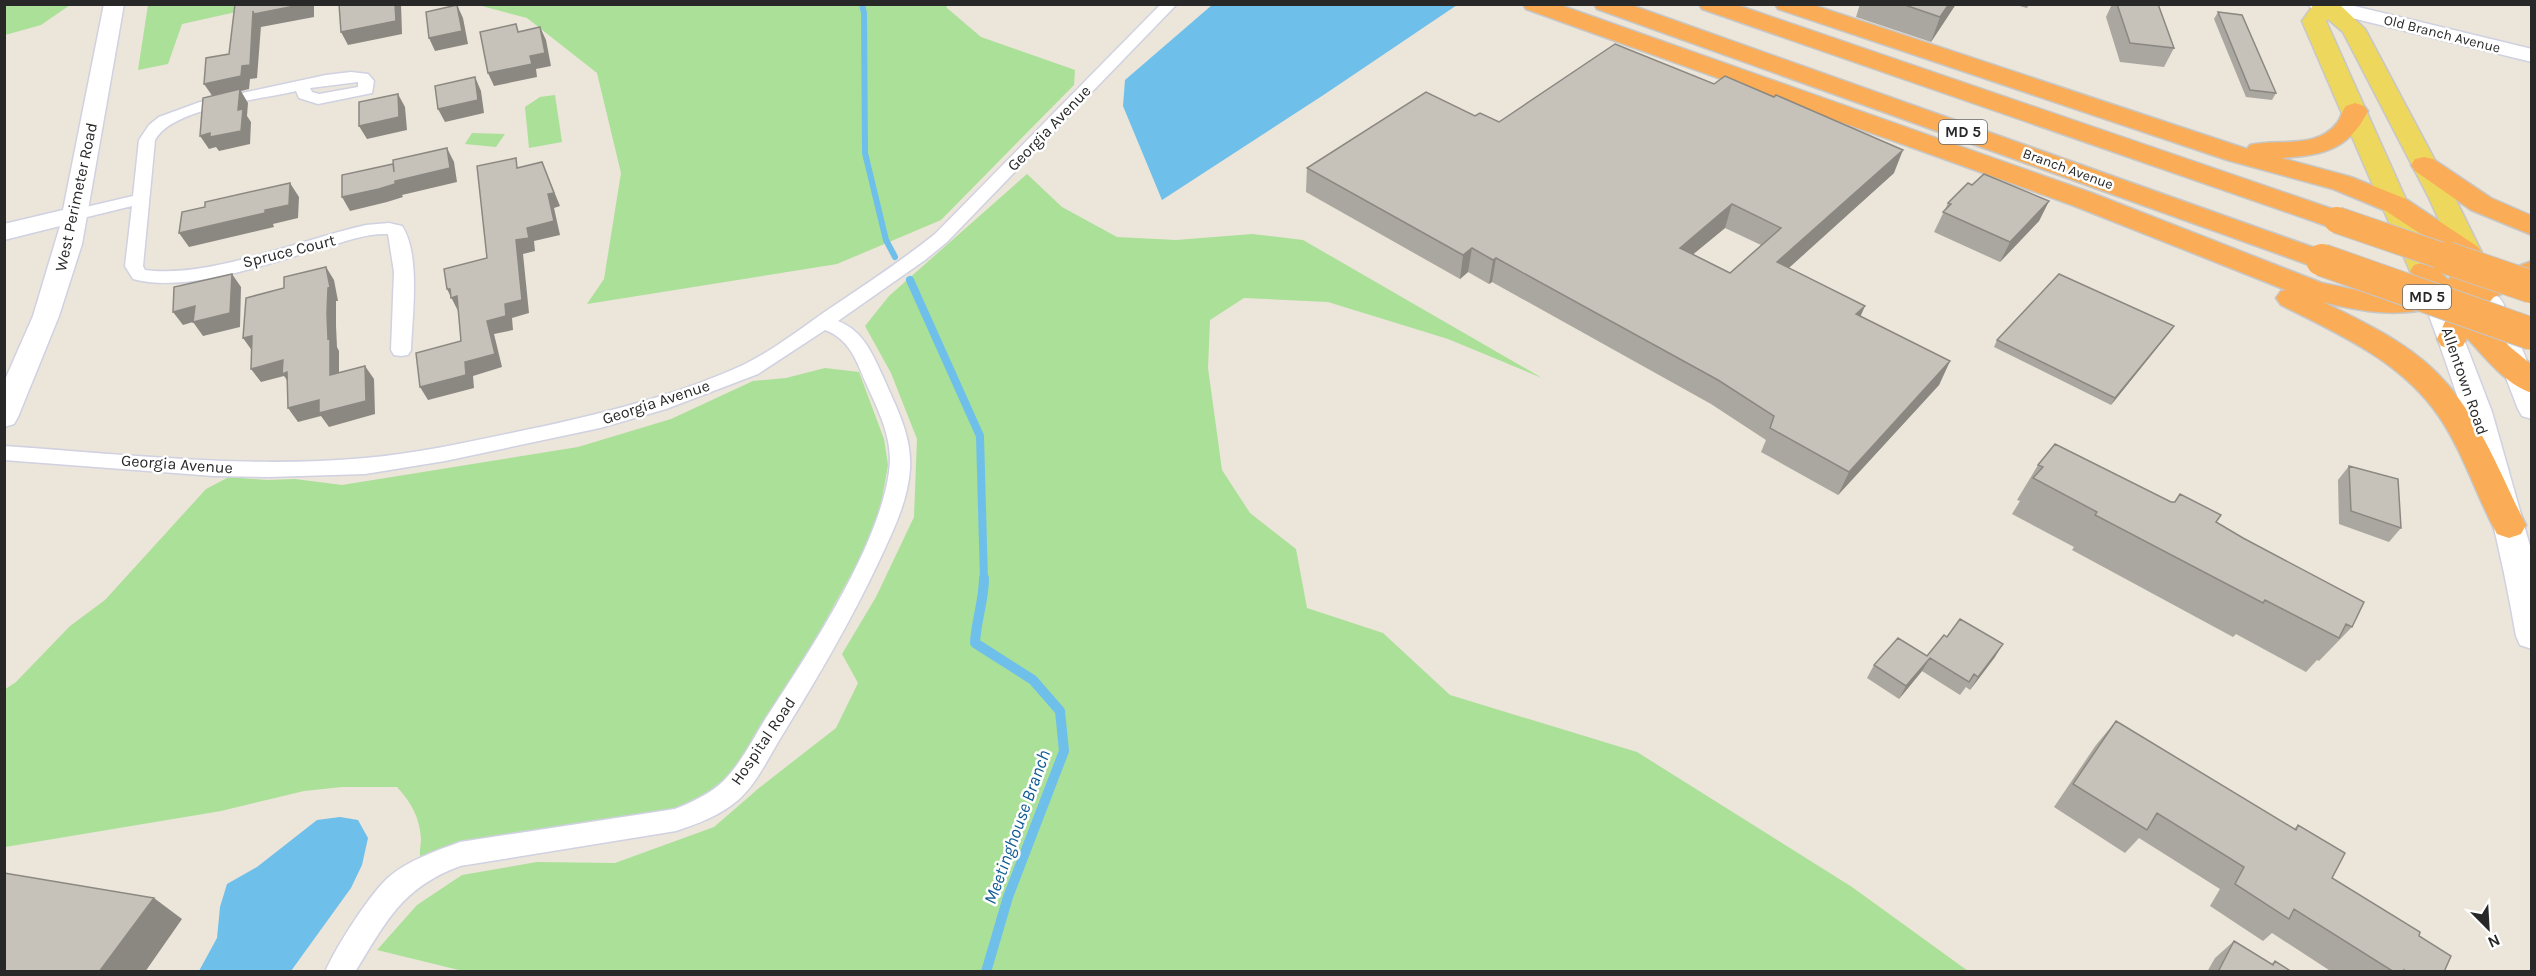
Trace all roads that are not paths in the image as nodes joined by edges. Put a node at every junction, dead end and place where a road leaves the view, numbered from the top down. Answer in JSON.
{"nodes":[{"id":1,"x":114,"y":4,"type":"edge"},
{"id":2,"x":1170,"y":4,"type":"edge"},
{"id":3,"x":1534,"y":4,"type":"edge"},
{"id":4,"x":1605,"y":4,"type":"edge"},
{"id":5,"x":1710,"y":4,"type":"edge"},
{"id":6,"x":1786,"y":4,"type":"edge"},
{"id":7,"x":2323,"y":5,"type":"edge"},
{"id":8,"x":2532,"y":56,"type":"edge"},
{"id":9,"x":302,"y":86,"type":"dead end"},
{"id":10,"x":2355,"y":111,"type":"junction"},
{"id":11,"x":2209,"y":145,"type":"junction"},
{"id":12,"x":2424,"y":165,"type":"junction"},
{"id":13,"x":2015,"y":175,"type":"junction"},
{"id":14,"x":140,"y":199,"type":"junction"},
{"id":15,"x":2396,"y":205,"type":"junction"},
{"id":16,"x":75,"y":215,"type":"junction"},
{"id":17,"x":2532,"y":227,"type":"edge"},
{"id":18,"x":4,"y":232,"type":"edge"},
{"id":19,"x":2468,"y":253,"type":"junction"},
{"id":20,"x":2532,"y":270,"type":"edge"},
{"id":21,"x":2424,"y":271,"type":"joint"},
{"id":22,"x":2532,"y":287,"type":"edge"},
{"id":23,"x":2484,"y":290,"type":"junction"},
{"id":24,"x":2449,"y":312,"type":"junction"},
{"id":25,"x":825,"y":323,"type":"junction"},
{"id":26,"x":2532,"y":334,"type":"edge"},
{"id":27,"x":401,"y":350,"type":"dead end"},
{"id":28,"x":2525,"y":377,"type":"edge"},
{"id":29,"x":2532,"y":409,"type":"edge"},
{"id":30,"x":4,"y":417,"type":"edge"},
{"id":31,"x":4,"y":453,"type":"edge"},
{"id":32,"x":2509,"y":525,"type":"junction"},
{"id":33,"x":2532,"y":636,"type":"edge"},
{"id":34,"x":339,"y":972,"type":"edge"}],
"edges":[{"from":1,"to":16,"type":"street","name":"West Perimeter Road"},
{"from":2,"to":25,"type":"street","name":"Georgia Avenue"},
{"from":3,"to":13,"type":"highway"},
{"from":4,"to":26,"type":"highway","name":"Branch Avenue","number":"MD 5","bridge":true},
{"from":5,"to":22,"type":"highway","number":"MD 5","bridge":true},
{"from":6,"to":11,"type":"highway"},
{"from":7,"to":8,"type":"street","name":"Old Branch Avenue"},
{"from":7,"to":10,"type":"main road"},
{"from":7,"to":12,"type":"main road"},
{"from":9,"to":14,"type":"street","name":"Spruce Court"},
{"from":10,"to":11,"type":"highway"},
{"from":10,"to":15,"type":"main road"},
{"from":11,"to":15,"type":"highway"},
{"from":12,"to":17,"type":"highway"},
{"from":12,"to":19,"type":"main road"},
{"from":13,"to":24,"type":"highway"},
{"from":13,"to":32,"type":"highway"},
{"from":14,"to":16,"type":"street"},
{"from":14,"to":27,"type":"street","name":"Spruce Court"},
{"from":15,"to":19,"type":"highway"},
{"from":15,"to":21,"type":"main road"},
{"from":16,"to":18,"type":"street"},
{"from":16,"to":30,"type":"street","name":"West Perimeter Road"},
{"from":19,"to":23,"type":"street"},
{"from":19,"to":24,"type":"highway"},
{"from":20,"to":23,"type":"highway"},
{"from":21,"to":24,"type":"highway"},
{"from":23,"to":24,"type":"highway"},
{"from":23,"to":28,"type":"street"},
{"from":24,"to":28,"type":"highway"},
{"from":24,"to":32,"type":"street","name":"Allentown Road"},
{"from":25,"to":31,"type":"street","name":"Georgia Avenue"},
{"from":25,"to":34,"type":"street","name":"Hospital Road"},
{"from":28,"to":29,"type":"street"},
{"from":32,"to":33,"type":"street","name":"Allentown Road"}]}
